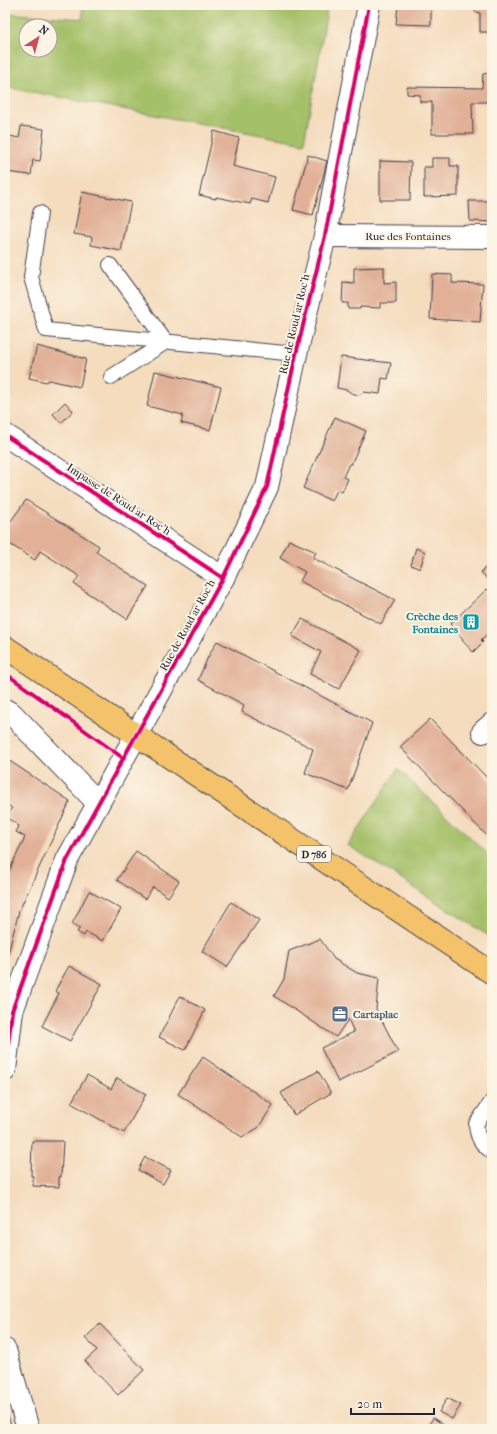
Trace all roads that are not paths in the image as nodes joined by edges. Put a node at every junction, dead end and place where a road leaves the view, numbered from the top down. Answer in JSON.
{"nodes":[{"id":1,"x":369,"y":5,"type":"edge"},
{"id":2,"x":40,"y":213,"type":"dead end"},
{"id":3,"x":325,"y":236,"type":"junction"},
{"id":4,"x":492,"y":237,"type":"edge"},
{"id":5,"x":110,"y":265,"type":"dead end"},
{"id":6,"x":166,"y":342,"type":"junction"},
{"id":7,"x":296,"y":354,"type":"junction"},
{"id":8,"x":111,"y":377,"type":"dead end"},
{"id":9,"x":5,"y":435,"type":"edge"},
{"id":10,"x":223,"y":578,"type":"junction"},
{"id":11,"x":5,"y":647,"type":"edge"},
{"id":12,"x":5,"y":710,"type":"edge"},
{"id":13,"x":137,"y":735,"type":"junction"},
{"id":14,"x":98,"y":803,"type":"junction"},
{"id":15,"x":492,"y":973,"type":"edge"},
{"id":16,"x":5,"y":1070,"type":"edge"},
{"id":17,"x":492,"y":1101,"type":"edge"},
{"id":18,"x":492,"y":1152,"type":"edge"},
{"id":19,"x":5,"y":1350,"type":"edge"},
{"id":20,"x":28,"y":1429,"type":"edge"}],
"edges":[{"from":1,"to":3,"type":"street","name":"Rue de Roud ar Roc'h"},
{"from":2,"to":6,"type":"lane"},
{"from":3,"to":4,"type":"street","name":"Rue des Fontaines"},
{"from":3,"to":7,"type":"street","name":"Rue de Roud ar Roc'h"},
{"from":5,"to":6,"type":"lane"},
{"from":6,"to":7,"type":"lane"},
{"from":6,"to":8,"type":"lane"},
{"from":7,"to":10,"type":"street","name":"Rue de Roud ar Roc'h"},
{"from":9,"to":10,"type":"street","name":"Impasse de Roud ar Roc'h"},
{"from":10,"to":13,"type":"street","name":"Rue de Roud ar Roc'h"},
{"from":11,"to":13,"type":"main road","number":"D 786"},
{"from":12,"to":14,"type":"street"},
{"from":13,"to":14,"type":"street","name":"Rue de Roud ar Roc'h"},
{"from":13,"to":15,"type":"main road","number":"D 786"},
{"from":14,"to":16,"type":"street","name":"Rue de Roud ar Roc'h"},
{"from":17,"to":18,"type":"lane"},
{"from":19,"to":20,"type":"street"}]}
